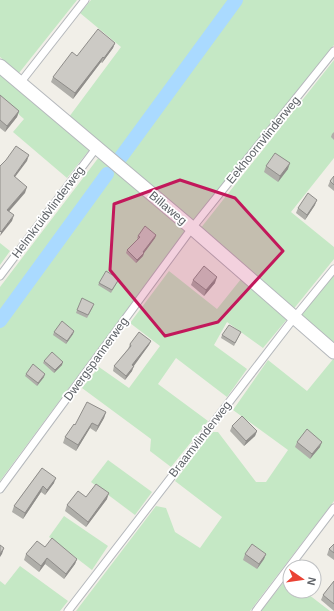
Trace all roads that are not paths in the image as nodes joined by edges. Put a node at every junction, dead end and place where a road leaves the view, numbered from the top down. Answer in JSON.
{"nodes":[{"id":1,"x":85,"y":0,"type":"edge"},
{"id":2,"x":334,"y":51,"type":"edge"},
{"id":3,"x":0,"y":66,"type":"edge"},
{"id":4,"x":20,"y":83,"type":"junction"},
{"id":5,"x":96,"y":147,"type":"junction"},
{"id":6,"x":192,"y":228,"type":"junction"},
{"id":7,"x":334,"y":269,"type":"edge"},
{"id":8,"x":0,"y":276,"type":"edge"},
{"id":9,"x":294,"y":318,"type":"junction"},
{"id":10,"x":334,"y":352,"type":"edge"},
{"id":11,"x":0,"y":489,"type":"edge"},
{"id":12,"x":334,"y":508,"type":"edge"},
{"id":13,"x":68,"y":611,"type":"edge"},
{"id":14,"x":256,"y":611,"type":"edge"}],
"edges":[{"from":1,"to":4,"type":"lane"},
{"from":2,"to":6,"type":"lane","name":"Eekhoornvlinderweg"},
{"from":3,"to":4,"type":"street","name":"Billaweg"},
{"from":4,"to":5,"type":"street","name":"Billaweg"},
{"from":5,"to":6,"type":"street","name":"Billaweg"},
{"from":5,"to":8,"type":"lane","name":"Helmkruidvlinderweg"},
{"from":6,"to":9,"type":"street","name":"Billaweg"},
{"from":6,"to":11,"type":"lane","name":"Dwergspannerweg"},
{"from":7,"to":9,"type":"lane","name":"Braamvlinderweg"},
{"from":9,"to":10,"type":"street","name":"Billaweg"},
{"from":9,"to":13,"type":"lane","name":"Braamvlinderweg"},
{"from":12,"to":14,"type":"lane"}]}
